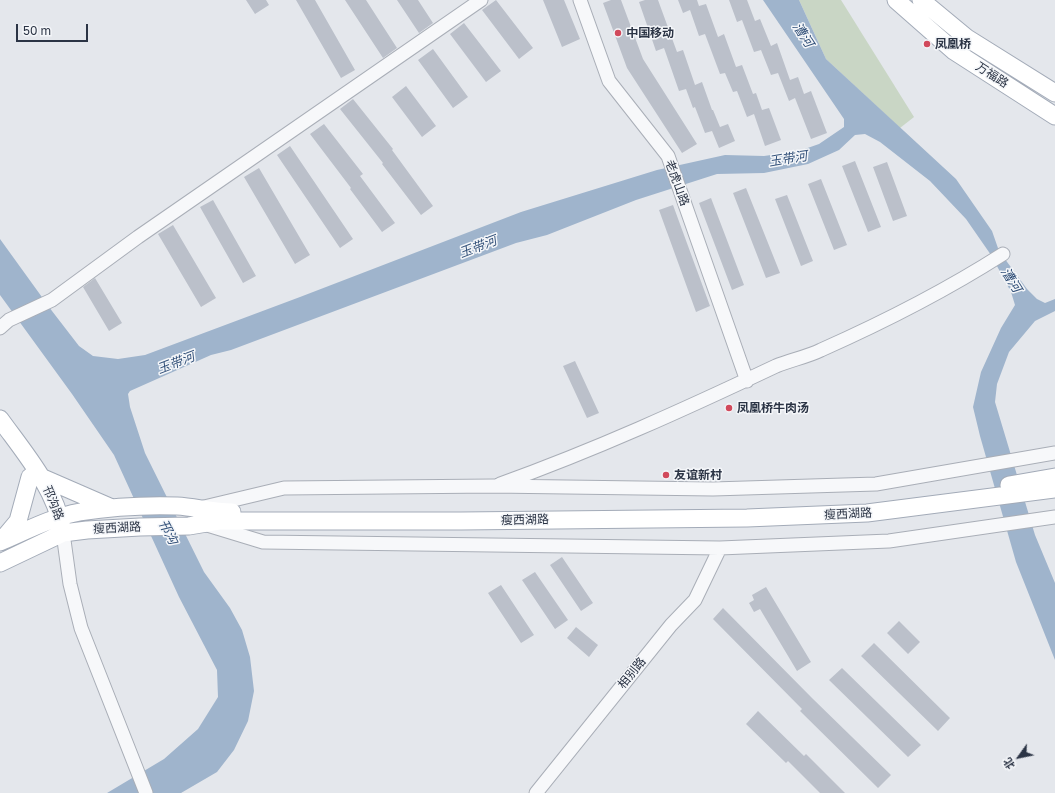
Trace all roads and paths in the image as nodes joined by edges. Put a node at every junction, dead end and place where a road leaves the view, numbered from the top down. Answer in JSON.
{"nodes":[{"id":1,"x":481,"y":0,"type":"edge"},
{"id":2,"x":580,"y":0,"type":"edge"},
{"id":3,"x":896,"y":0,"type":"edge"},
{"id":4,"x":921,"y":0,"type":"edge"},
{"id":5,"x":1055,"y":93,"type":"edge"},
{"id":6,"x":1055,"y":116,"type":"edge"},
{"id":7,"x":1003,"y":254,"type":"dead end"},
{"id":8,"x":5,"y":324,"type":"edge"},
{"id":9,"x":747,"y":381,"type":"junction"},
{"id":10,"x":0,"y":419,"type":"edge"},
{"id":11,"x":0,"y":437,"type":"edge"},
{"id":12,"x":1055,"y":453,"type":"edge"},
{"id":13,"x":1055,"y":477,"type":"edge"},
{"id":14,"x":36,"y":478,"type":"junction"},
{"id":15,"x":493,"y":486,"type":"junction"},
{"id":16,"x":1033,"y":487,"type":"junction"},
{"id":17,"x":1055,"y":489,"type":"edge"},
{"id":18,"x":120,"y":508,"type":"junction"},
{"id":19,"x":1055,"y":517,"type":"edge"},
{"id":20,"x":196,"y":520,"type":"junction"},
{"id":21,"x":58,"y":524,"type":"junction"},
{"id":22,"x":0,"y":542,"type":"edge"},
{"id":23,"x":720,"y":548,"type":"junction"},
{"id":24,"x":0,"y":563,"type":"edge"},
{"id":25,"x":146,"y":793,"type":"edge"},
{"id":26,"x":536,"y":793,"type":"edge"}],
"edges":[{"from":1,"to":8,"type":"street"},
{"from":2,"to":9,"type":"street","name":"老虎山路"},
{"from":3,"to":6,"type":"main road","name":"万福路"},
{"from":4,"to":5,"type":"main road","name":"万福路"},
{"from":7,"to":9,"type":"street"},
{"from":9,"to":15,"type":"street"},
{"from":10,"to":14,"type":"main road","name":"邗沟路"},
{"from":11,"to":14,"type":"main road","name":"邗沟路"},
{"from":12,"to":15,"type":"street"},
{"from":13,"to":16,"type":"main road","name":"瘦西湖路"},
{"from":14,"to":18,"type":"main road"},
{"from":14,"to":21,"type":"main road","name":"邗沟路"},
{"from":14,"to":22,"type":"main road"},
{"from":15,"to":20,"type":"street"},
{"from":16,"to":17,"type":"main road","name":"瘦西湖路"},
{"from":16,"to":20,"type":"main road","name":"瘦西湖路"},
{"from":18,"to":20,"type":"main road","name":"瘦西湖路"},
{"from":18,"to":21,"type":"main road","name":"瘦西湖路"},
{"from":19,"to":23,"type":"street"},
{"from":20,"to":21,"type":"main road","name":"瘦西湖路"},
{"from":20,"to":23,"type":"street"},
{"from":21,"to":22,"type":"main road","name":"瘦西湖路"},
{"from":21,"to":24,"type":"main road","name":"瘦西湖路"},
{"from":21,"to":25,"type":"street"},
{"from":23,"to":26,"type":"street","name":"相别路"}]}
